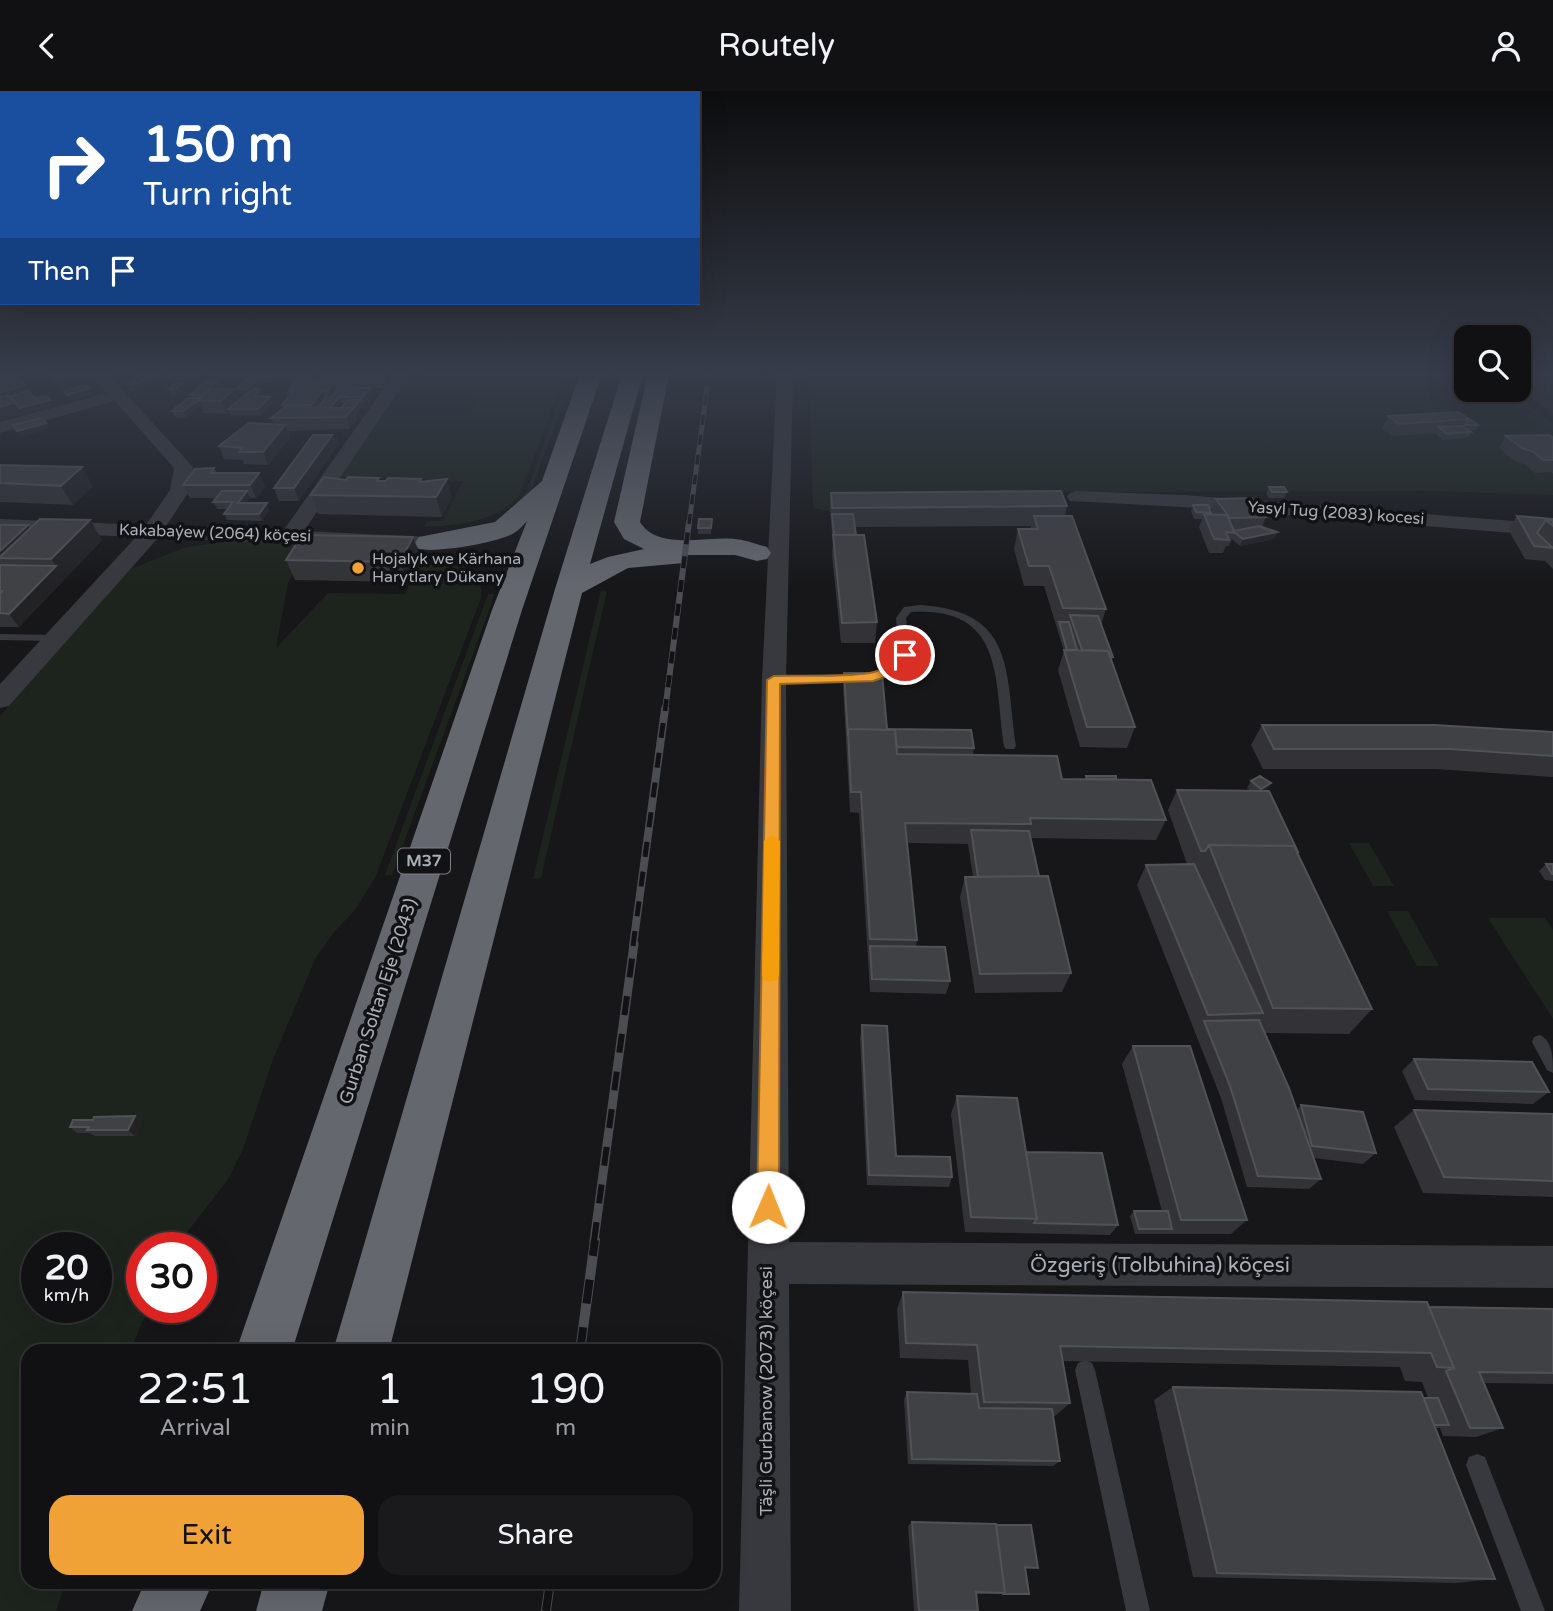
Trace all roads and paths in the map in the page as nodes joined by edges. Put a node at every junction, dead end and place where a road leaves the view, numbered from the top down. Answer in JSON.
{"nodes":[{"id":1,"x":166,"y":445,"type":"edge"},
{"id":2,"x":353,"y":445,"type":"edge"},
{"id":3,"x":567,"y":445,"type":"edge"},
{"id":4,"x":611,"y":445,"type":"edge"},
{"id":5,"x":643,"y":445,"type":"edge"},
{"id":6,"x":782,"y":445,"type":"edge"},
{"id":7,"x":555,"y":481,"type":"junction"},
{"id":8,"x":1077,"y":497,"type":"dead end"},
{"id":9,"x":0,"y":526,"type":"edge"},
{"id":10,"x":1553,"y":530,"type":"edge"},
{"id":11,"x":152,"y":532,"type":"junction"},
{"id":12,"x":290,"y":535,"type":"junction"},
{"id":13,"x":429,"y":543,"type":"junction"},
{"id":14,"x":769,"y":553,"type":"junction"},
{"id":15,"x":569,"y":590,"type":"junction"},
{"id":16,"x":507,"y":610,"type":"junction"},
{"id":17,"x":0,"y":637,"type":"edge"},
{"id":18,"x":55,"y":638,"type":"junction"},
{"id":19,"x":774,"y":680,"type":"junction"},
{"id":20,"x":0,"y":700,"type":"edge"},
{"id":21,"x":1010,"y":746,"type":"dead end"},
{"id":22,"x":1540,"y":1042,"type":"dead end"},
{"id":23,"x":1553,"y":1065,"type":"edge"},
{"id":24,"x":767,"y":1263,"type":"junction"},
{"id":25,"x":1553,"y":1267,"type":"edge"},
{"id":26,"x":266,"y":1344,"type":"edge"},
{"id":27,"x":362,"y":1344,"type":"edge"},
{"id":28,"x":1085,"y":1370,"type":"edge"},
{"id":29,"x":1477,"y":1465,"type":"dead end"},
{"id":30,"x":176,"y":1589,"type":"edge"},
{"id":31,"x":188,"y":1589,"type":"edge"},
{"id":32,"x":295,"y":1589,"type":"edge"},
{"id":33,"x":304,"y":1589,"type":"edge"},
{"id":34,"x":165,"y":1611,"type":"edge"},
{"id":35,"x":180,"y":1611,"type":"edge"},
{"id":36,"x":289,"y":1611,"type":"edge"},
{"id":37,"x":302,"y":1611,"type":"edge"},
{"id":38,"x":765,"y":1611,"type":"edge"},
{"id":39,"x":1138,"y":1611,"type":"edge"},
{"id":40,"x":1533,"y":1611,"type":"edge"}],
"edges":[{"from":1,"to":11,"type":"street"},
{"from":2,"to":12,"type":"street"},
{"from":3,"to":7,"type":"highway","name":"Gurban Soltan Eje (2043)","number":"M37"},
{"from":4,"to":15,"type":"highway"},
{"from":5,"to":14,"type":"highway"},
{"from":6,"to":14,"type":"street","name":"Täşli Gurbanow (2073) köçesi"},
{"from":7,"to":13,"type":"highway"},
{"from":7,"to":16,"type":"highway","name":"Gurban Soltan Eje (2043)","number":"M37"},
{"from":8,"to":10,"type":"street","name":"Yasyl Tug (2083) kocesi"},
{"from":9,"to":11,"type":"street","name":"Kakabaýew (2064) köçesi"},
{"from":11,"to":12,"type":"street","name":"Kakabaýew (2064) köçesi"},
{"from":11,"to":18,"type":"street"},
{"from":12,"to":13,"type":"street","name":"Kakabaýew (2064) köçesi"},
{"from":13,"to":16,"type":"highway"},
{"from":14,"to":15,"type":"highway"},
{"from":14,"to":19,"type":"street","name":"Täşli Gurbanow (2073) köçesi"},
{"from":15,"to":27,"type":"highway"},
{"from":16,"to":26,"type":"highway","name":"Gurban Soltan Eje (2043)","number":"M37"},
{"from":17,"to":18,"type":"lane"},
{"from":18,"to":20,"type":"street"},
{"from":19,"to":21,"type":"lane"},
{"from":19,"to":24,"type":"street","name":"Täşli Gurbanow (2073) köçesi"},
{"from":22,"to":23,"type":"lane"},
{"from":24,"to":25,"type":"street","name":"Özgeriş (Tolbuhina) köçesi"},
{"from":24,"to":38,"type":"street","name":"Täşli Gurbanow (2073) köçesi"},
{"from":28,"to":39,"type":"lane"},
{"from":29,"to":40,"type":"lane"},
{"from":30,"to":34,"type":"highway"},
{"from":31,"to":35,"type":"highway"},
{"from":32,"to":36,"type":"highway"},
{"from":33,"to":37,"type":"highway"}]}
